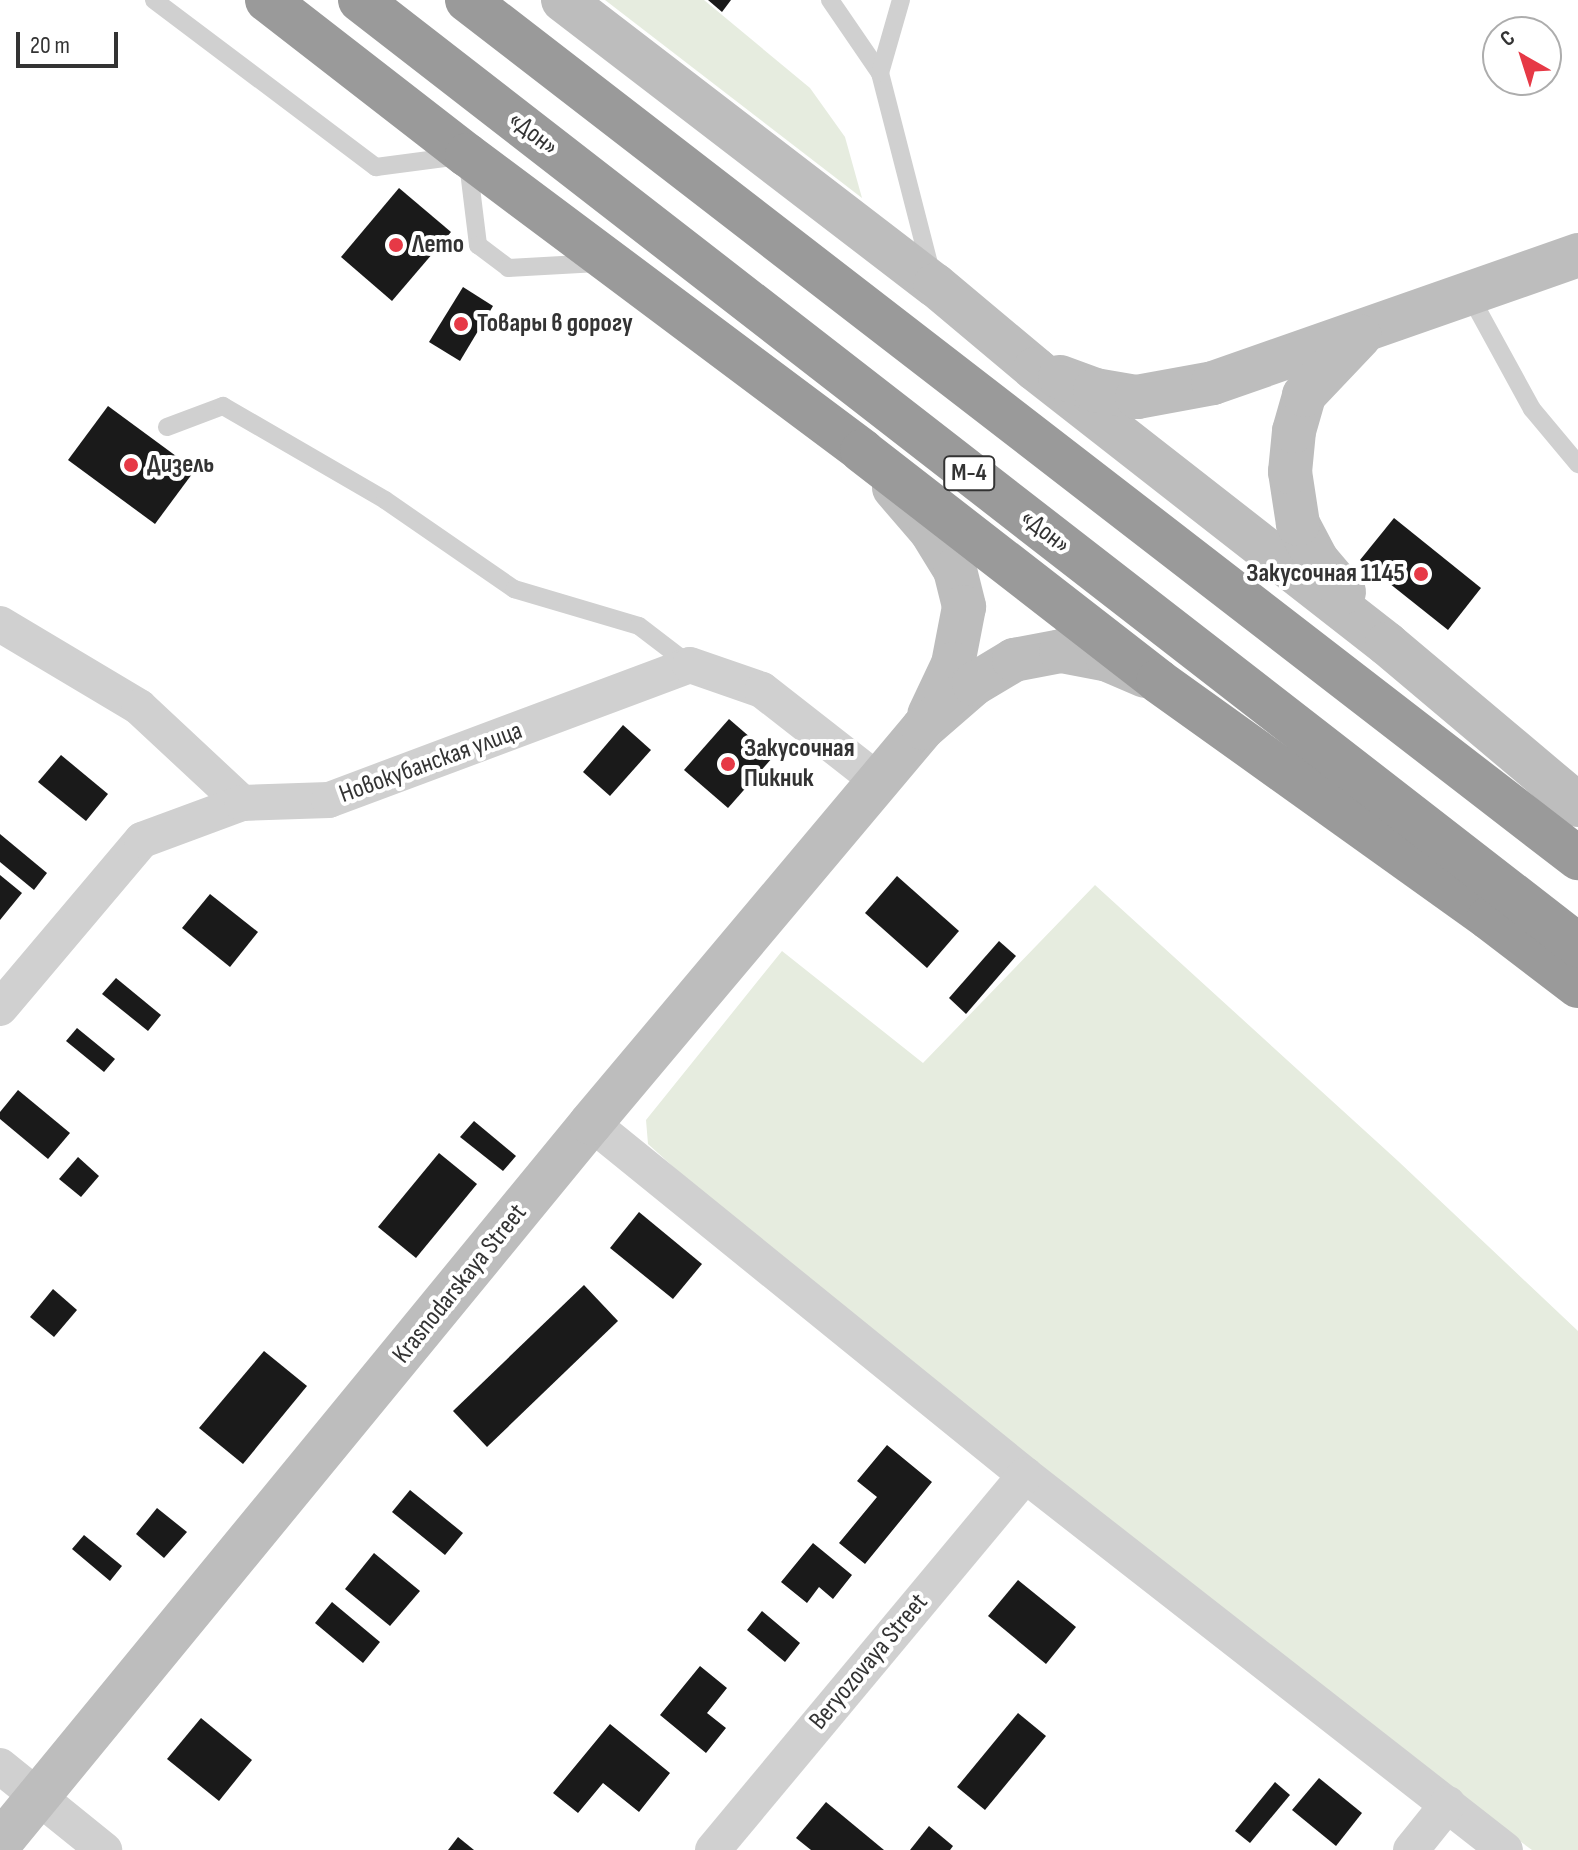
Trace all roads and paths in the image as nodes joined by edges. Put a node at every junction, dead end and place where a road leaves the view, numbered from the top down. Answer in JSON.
{"nodes":[{"id":1,"x":154,"y":0,"type":"edge"},
{"id":2,"x":267,"y":0,"type":"edge"},
{"id":3,"x":360,"y":0,"type":"edge"},
{"id":4,"x":467,"y":0,"type":"edge"},
{"id":5,"x":563,"y":0,"type":"edge"},
{"id":6,"x":830,"y":0,"type":"edge"},
{"id":7,"x":901,"y":0,"type":"edge"},
{"id":8,"x":880,"y":73,"type":"junction"},
{"id":9,"x":467,"y":155,"type":"junction"},
{"id":10,"x":1578,"y":255,"type":"edge"},
{"id":11,"x":610,"y":263,"type":"junction"},
{"id":12,"x":935,"y":285,"type":"junction"},
{"id":13,"x":1469,"y":294,"type":"junction"},
{"id":14,"x":1364,"y":332,"type":"junction"},
{"id":15,"x":1035,"y":369,"type":"junction"},
{"id":16,"x":167,"y":427,"type":"dead end"},
{"id":17,"x":862,"y":451,"type":"junction"},
{"id":18,"x":1578,"y":464,"type":"edge"},
{"id":19,"x":0,"y":624,"type":"edge"},
{"id":20,"x":1387,"y":644,"type":"junction"},
{"id":21,"x":690,"y":665,"type":"junction"},
{"id":22,"x":1158,"y":681,"type":"junction"},
{"id":23,"x":923,"y":728,"type":"junction"},
{"id":24,"x":881,"y":783,"type":"junction"},
{"id":25,"x":242,"y":803,"type":"junction"},
{"id":26,"x":1578,"y":805,"type":"edge"},
{"id":27,"x":1578,"y":858,"type":"edge"},
{"id":28,"x":1578,"y":945,"type":"edge"},
{"id":29,"x":1578,"y":986,"type":"edge"},
{"id":30,"x":0,"y":1008,"type":"edge"},
{"id":31,"x":591,"y":1123,"type":"junction"},
{"id":32,"x":1025,"y":1475,"type":"junction"},
{"id":33,"x":0,"y":1766,"type":"edge"},
{"id":34,"x":39,"y":1797,"type":"junction"},
{"id":35,"x":1448,"y":1804,"type":"junction"},
{"id":36,"x":0,"y":1843,"type":"edge"},
{"id":37,"x":104,"y":1850,"type":"edge"},
{"id":38,"x":713,"y":1850,"type":"edge"},
{"id":39,"x":1411,"y":1850,"type":"edge"},
{"id":40,"x":1505,"y":1850,"type":"edge"}],
"edges":[{"from":1,"to":9,"type":"lane"},
{"from":2,"to":9,"type":"highway","number":"М-4"},
{"from":3,"to":28,"type":"highway","name":"«Дон»","number":"М-4"},
{"from":4,"to":27,"type":"highway","number":"М-4"},
{"from":5,"to":12,"type":"main road"},
{"from":6,"to":8,"type":"lane"},
{"from":7,"to":8,"type":"lane"},
{"from":8,"to":12,"type":"lane"},
{"from":9,"to":11,"type":"highway","number":"М-4"},
{"from":9,"to":11,"type":"lane"},
{"from":10,"to":13,"type":"main road"},
{"from":11,"to":17,"type":"highway","number":"М-4"},
{"from":12,"to":15,"type":"main road"},
{"from":13,"to":14,"type":"main road"},
{"from":13,"to":18,"type":"lane"},
{"from":14,"to":15,"type":"main road"},
{"from":14,"to":20,"type":"main road"},
{"from":15,"to":20,"type":"main road"},
{"from":16,"to":21,"type":"lane"},
{"from":17,"to":22,"type":"highway","number":"М-4"},
{"from":17,"to":23,"type":"main road","number":"М-4"},
{"from":19,"to":25,"type":"street"},
{"from":20,"to":26,"type":"main road"},
{"from":21,"to":24,"type":"street"},
{"from":21,"to":25,"type":"street","name":"Новокубанская улица"},
{"from":22,"to":23,"type":"main road","number":"М-4"},
{"from":22,"to":29,"type":"highway","number":"М-4"},
{"from":23,"to":24,"type":"main road","name":"Krasnodarskaya Street"},
{"from":24,"to":31,"type":"main road","name":"Krasnodarskaya Street"},
{"from":25,"to":30,"type":"street","name":"Новокубанская улица"},
{"from":31,"to":32,"type":"street"},
{"from":31,"to":34,"type":"main road","name":"Krasnodarskaya Street"},
{"from":32,"to":35,"type":"street"},
{"from":32,"to":38,"type":"street","name":"Beryozovaya Street"},
{"from":33,"to":34,"type":"street"},
{"from":34,"to":36,"type":"main road","name":"Krasnodarskaya Street"},
{"from":34,"to":37,"type":"street"},
{"from":35,"to":39,"type":"street"},
{"from":35,"to":40,"type":"street"}]}
